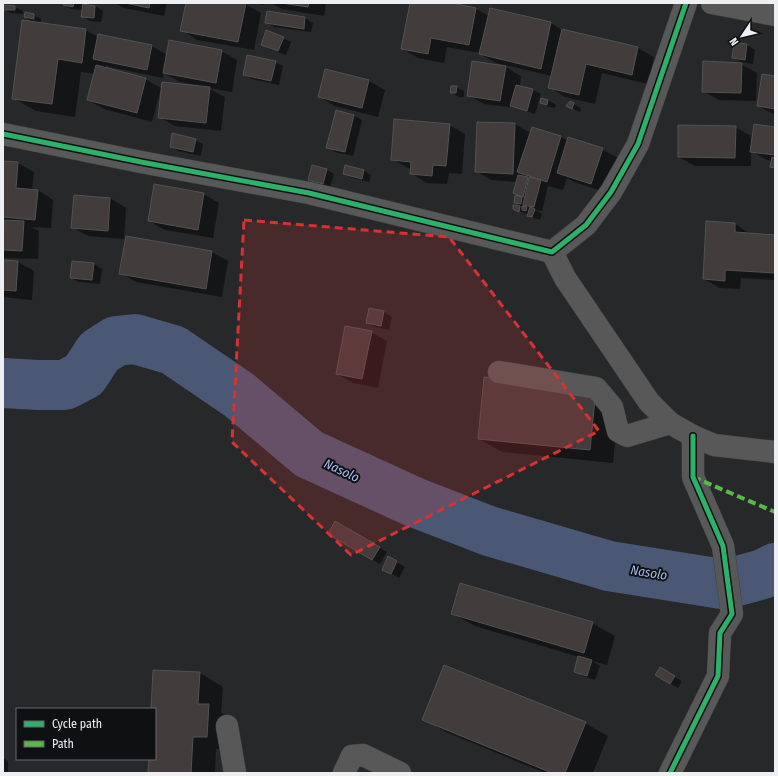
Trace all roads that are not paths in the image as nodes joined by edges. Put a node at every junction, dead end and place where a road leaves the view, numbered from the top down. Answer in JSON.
{"nodes":[{"id":1,"x":686,"y":3,"type":"edge"},
{"id":2,"x":712,"y":3,"type":"edge"},
{"id":3,"x":775,"y":15,"type":"edge"},
{"id":4,"x":3,"y":134,"type":"edge"},
{"id":5,"x":552,"y":252,"type":"junction"},
{"id":6,"x":500,"y":372,"type":"dead end"},
{"id":7,"x":670,"y":423,"type":"junction"},
{"id":8,"x":693,"y":436,"type":"junction"},
{"id":9,"x":775,"y":452,"type":"edge"},
{"id":10,"x":227,"y":726,"type":"dead end"},
{"id":11,"x":235,"y":773,"type":"edge"},
{"id":12,"x":344,"y":773,"type":"edge"},
{"id":13,"x":400,"y":773,"type":"edge"},
{"id":14,"x":670,"y":773,"type":"edge"}],
"edges":[{"from":1,"to":5,"type":"street"},
{"from":2,"to":3,"type":"street"},
{"from":4,"to":5,"type":"street"},
{"from":5,"to":7,"type":"street"},
{"from":6,"to":7,"type":"street"},
{"from":7,"to":8,"type":"street"},
{"from":8,"to":9,"type":"street"},
{"from":8,"to":14,"type":"street"},
{"from":10,"to":11,"type":"street"},
{"from":12,"to":13,"type":"street"}]}
